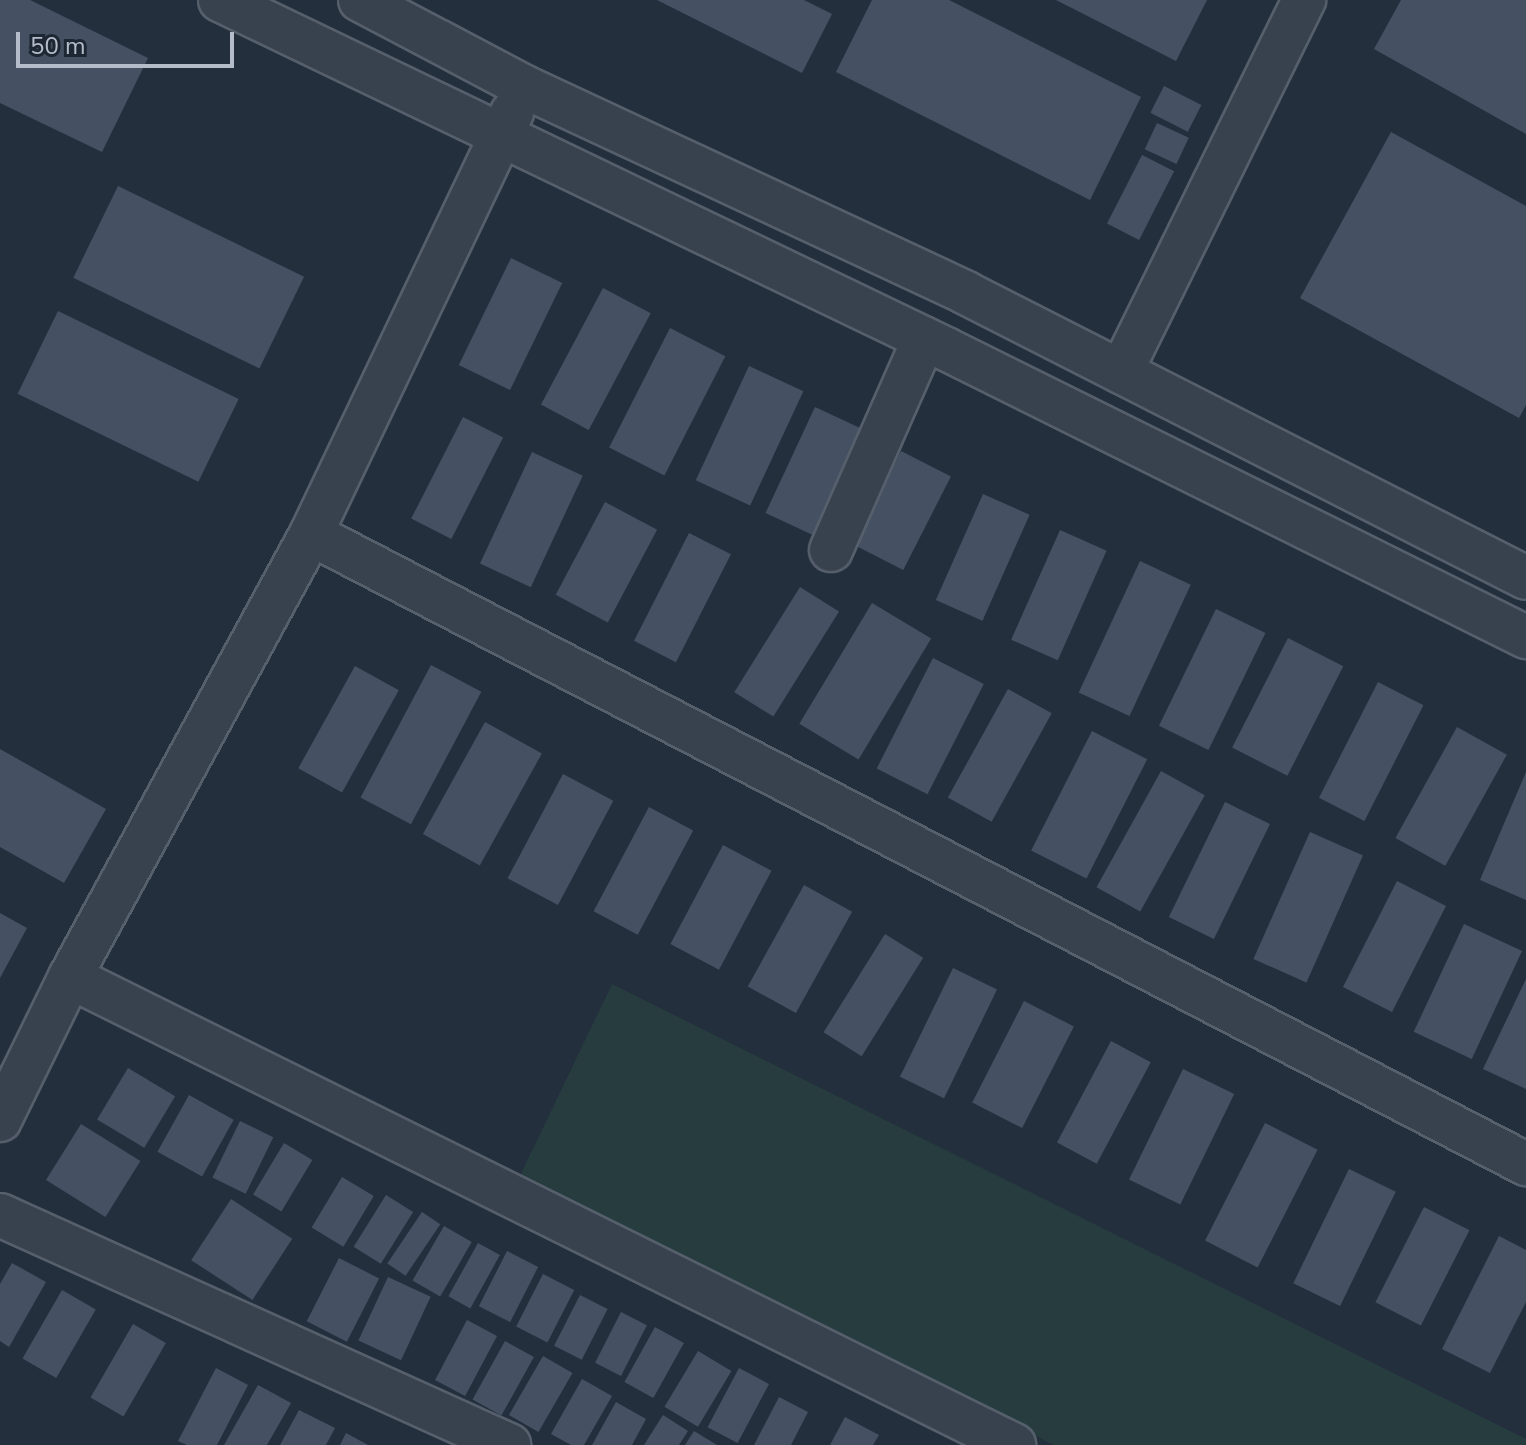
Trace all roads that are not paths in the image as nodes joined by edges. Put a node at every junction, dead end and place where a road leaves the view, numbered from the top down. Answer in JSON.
{"nodes":[{"id":1,"x":220,"y":0,"type":"edge"},
{"id":2,"x":1304,"y":0,"type":"edge"},
{"id":3,"x":382,"y":4,"type":"edge"},
{"id":4,"x":525,"y":87,"type":"junction"},
{"id":5,"x":498,"y":137,"type":"junction"},
{"id":6,"x":924,"y":339,"type":"junction"},
{"id":7,"x":1121,"y":372,"type":"junction"},
{"id":8,"x":311,"y":534,"type":"junction"},
{"id":9,"x":831,"y":550,"type":"dead end"},
{"id":10,"x":1526,"y":578,"type":"edge"},
{"id":11,"x":1526,"y":637,"type":"edge"},
{"id":12,"x":70,"y":977,"type":"junction"},
{"id":13,"x":0,"y":1120,"type":"edge"},
{"id":14,"x":1526,"y":1164,"type":"edge"},
{"id":15,"x":0,"y":1215,"type":"edge"},
{"id":16,"x":509,"y":1445,"type":"edge"},
{"id":17,"x":1014,"y":1445,"type":"edge"}],
"edges":[{"from":1,"to":5,"type":"street"},
{"from":2,"to":7,"type":"street"},
{"from":3,"to":4,"type":"street"},
{"from":4,"to":5,"type":"street"},
{"from":4,"to":7,"type":"street"},
{"from":5,"to":6,"type":"street"},
{"from":5,"to":8,"type":"street"},
{"from":6,"to":9,"type":"street"},
{"from":6,"to":11,"type":"street"},
{"from":7,"to":10,"type":"street"},
{"from":8,"to":12,"type":"street"},
{"from":8,"to":14,"type":"street"},
{"from":12,"to":13,"type":"street"},
{"from":12,"to":17,"type":"street"},
{"from":15,"to":16,"type":"street"}]}
